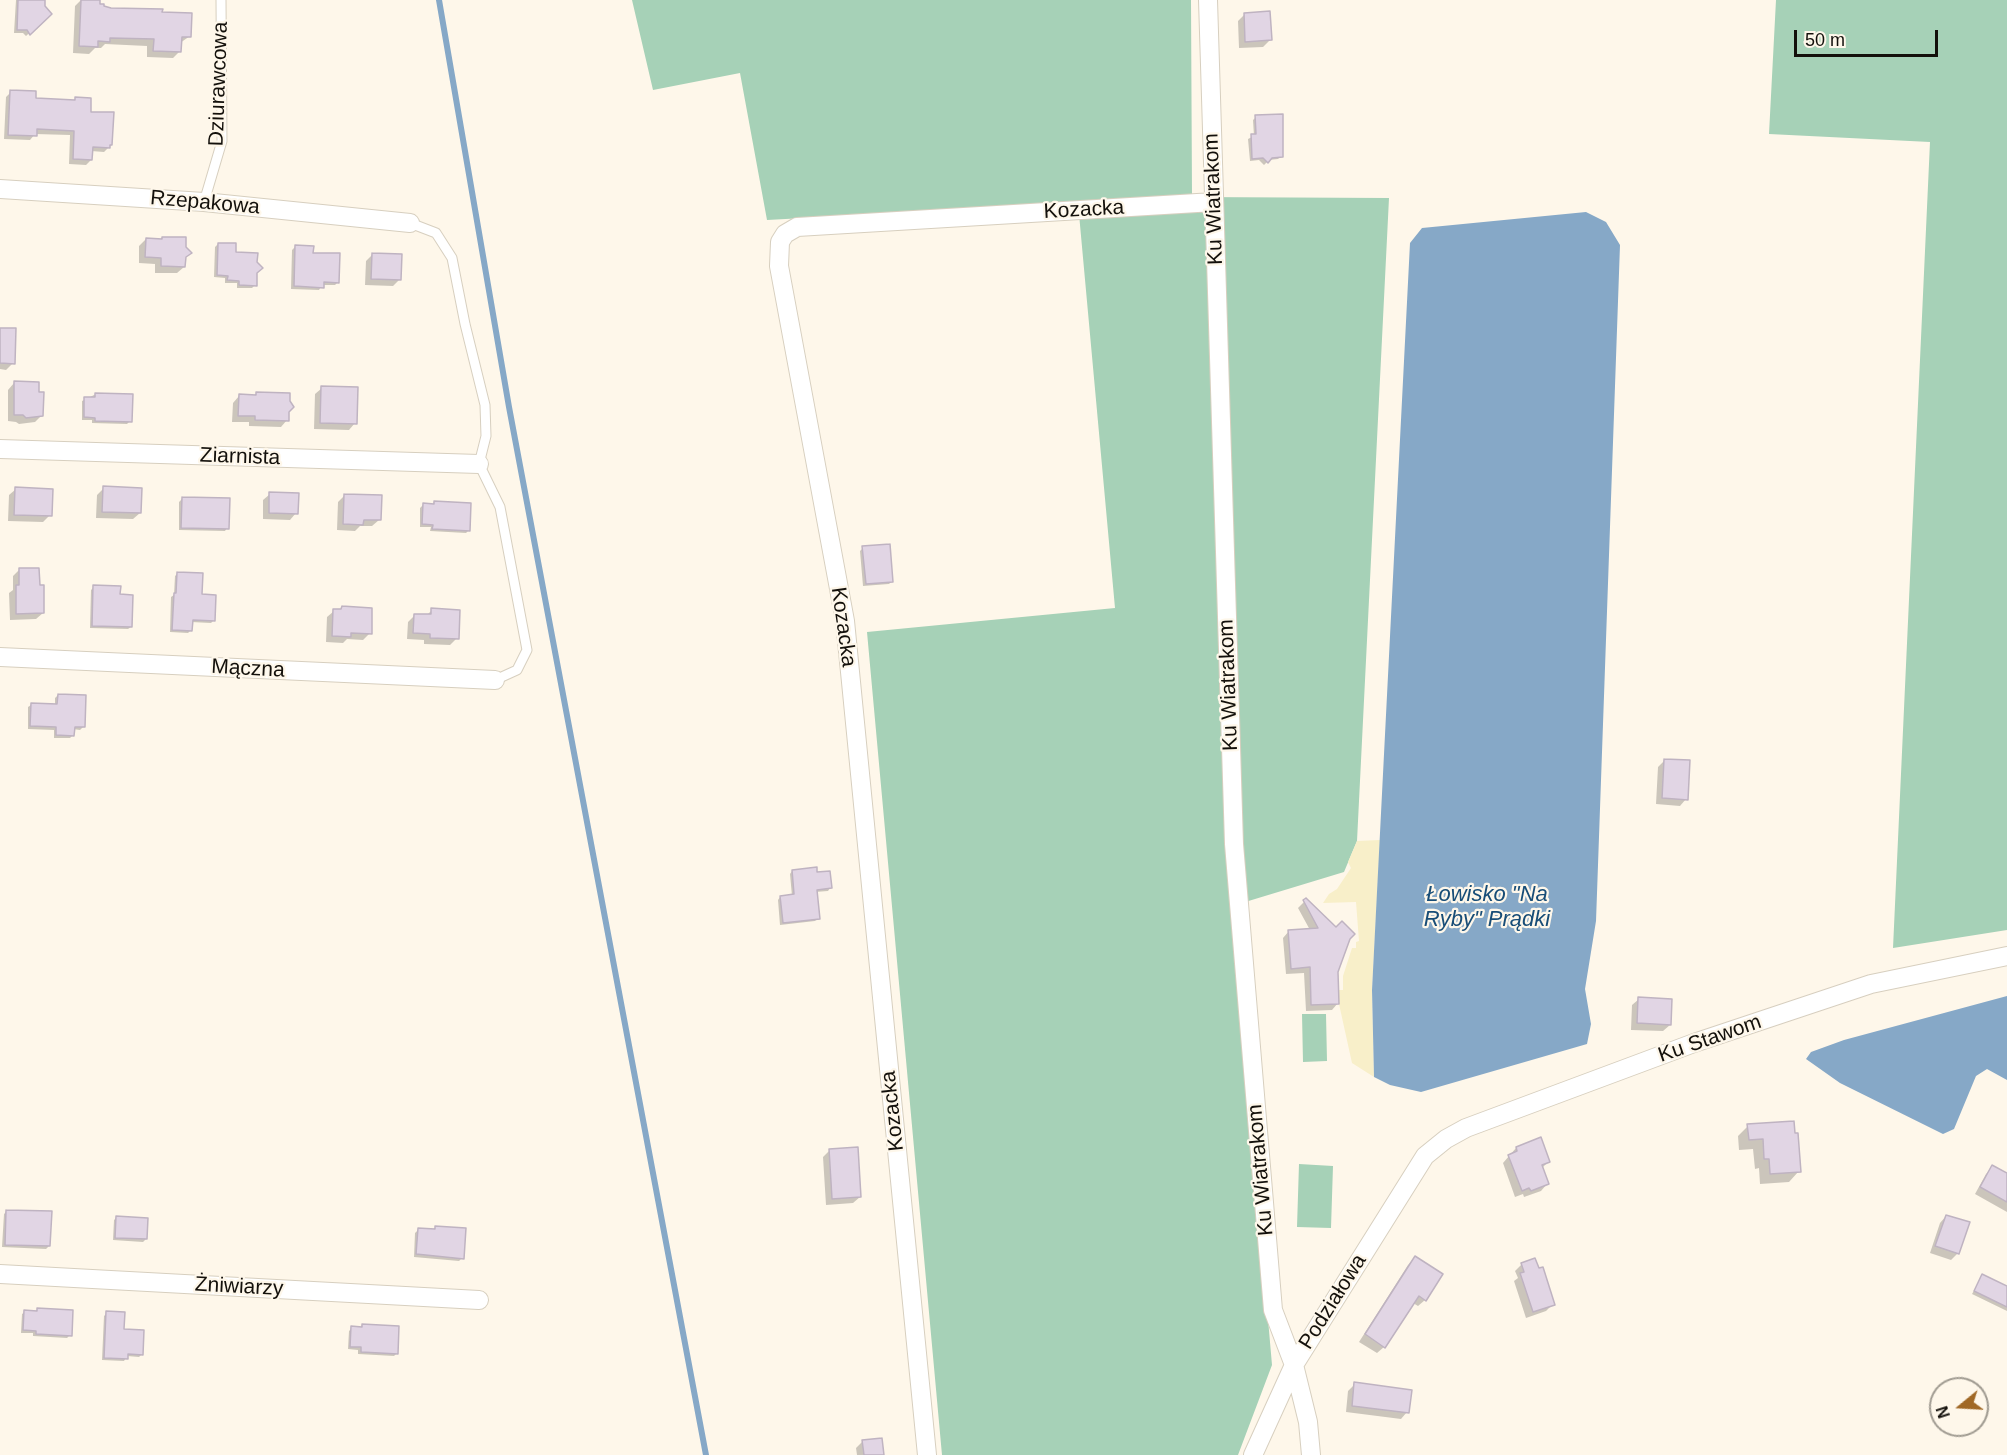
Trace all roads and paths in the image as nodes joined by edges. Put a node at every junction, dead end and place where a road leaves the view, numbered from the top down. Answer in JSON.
{"nodes":[{"id":1,"x":221,"y":0,"type":"edge"},
{"id":2,"x":1208,"y":0,"type":"edge"},
{"id":3,"x":0,"y":189,"type":"edge"},
{"id":4,"x":204,"y":202,"type":"junction"},
{"id":5,"x":1214,"y":202,"type":"junction"},
{"id":6,"x":410,"y":223,"type":"joint"},
{"id":7,"x":0,"y":449,"type":"edge"},
{"id":8,"x":479,"y":464,"type":"junction"},
{"id":9,"x":0,"y":657,"type":"edge"},
{"id":10,"x":495,"y":681,"type":"joint"},
{"id":11,"x":2007,"y":956,"type":"edge"},
{"id":12,"x":1425,"y":1156,"type":"joint"},
{"id":13,"x":0,"y":1274,"type":"edge"},
{"id":14,"x":479,"y":1300,"type":"dead end"},
{"id":15,"x":1294,"y":1365,"type":"junction"},
{"id":16,"x":927,"y":1455,"type":"edge"},
{"id":17,"x":1253,"y":1455,"type":"edge"},
{"id":18,"x":1311,"y":1455,"type":"edge"}],
"edges":[{"from":1,"to":4,"type":"lane","name":"Dziurawcowa"},
{"from":2,"to":5,"type":"street","name":"Ku Wiatrakom"},
{"from":3,"to":4,"type":"street","name":"Rzepakowa"},
{"from":4,"to":6,"type":"street","name":"Rzepakowa"},
{"from":5,"to":15,"type":"street","name":"Ku Wiatrakom"},
{"from":5,"to":16,"type":"street","name":"Kozacka"},
{"from":6,"to":8,"type":"lane"},
{"from":7,"to":8,"type":"street","name":"Ziarnista"},
{"from":8,"to":10,"type":"lane"},
{"from":9,"to":10,"type":"street","name":"Mączna"},
{"from":11,"to":12,"type":"street","name":"Ku Stawom"},
{"from":12,"to":15,"type":"street","name":"Podziałowa"},
{"from":13,"to":14,"type":"street","name":"Żniwiarzy"},
{"from":15,"to":17,"type":"street","name":"Podziałowa"},
{"from":15,"to":18,"type":"street","name":"Ku Wiatrakom"}]}
